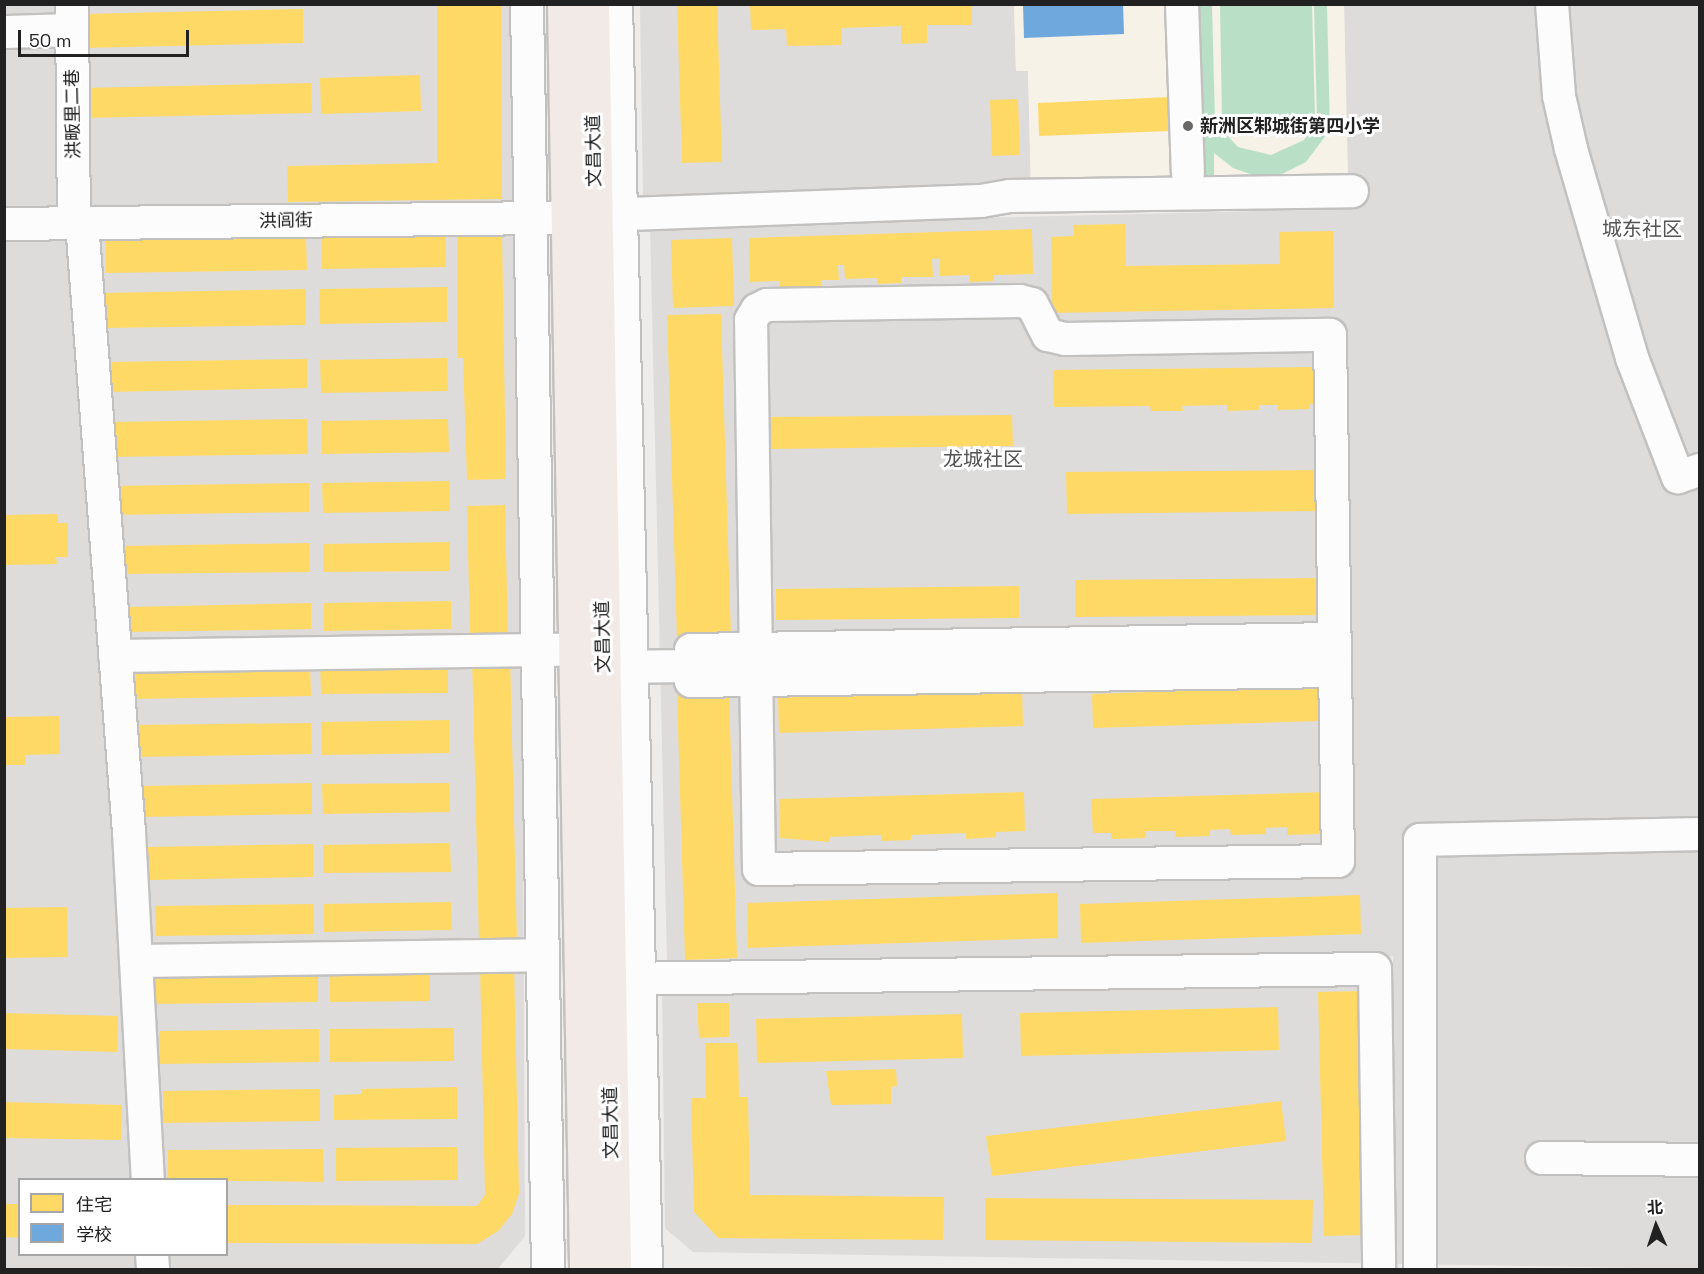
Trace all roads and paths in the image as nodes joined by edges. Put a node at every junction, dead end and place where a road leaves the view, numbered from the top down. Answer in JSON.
{"nodes":[{"id":1,"x":527,"y":4,"type":"edge"},
{"id":2,"x":564,"y":4,"type":"edge"},
{"id":3,"x":592,"y":4,"type":"edge"},
{"id":4,"x":616,"y":4,"type":"edge"},
{"id":5,"x":1182,"y":4,"type":"edge"},
{"id":6,"x":1552,"y":4,"type":"edge"},
{"id":7,"x":72,"y":17,"type":"edge"},
{"id":8,"x":4,"y":32,"type":"edge"},
{"id":9,"x":1188,"y":173,"type":"dead end"},
{"id":10,"x":1352,"y":192,"type":"dead end"},
{"id":11,"x":595,"y":216,"type":"junction"},
{"id":12,"x":531,"y":218,"type":"junction"},
{"id":13,"x":78,"y":223,"type":"junction"},
{"id":14,"x":4,"y":224,"type":"edge"},
{"id":15,"x":1700,"y":470,"type":"edge"},
{"id":16,"x":1334,"y":639,"type":"junction"},
{"id":17,"x":756,"y":648,"type":"junction"},
{"id":18,"x":576,"y":650,"type":"junction"},
{"id":19,"x":537,"y":651,"type":"junction"},
{"id":20,"x":115,"y":656,"type":"junction"},
{"id":21,"x":691,"y":666,"type":"junction"},
{"id":22,"x":618,"y":667,"type":"junction"},
{"id":23,"x":1335,"y":671,"type":"junction"},
{"id":24,"x":756,"y":680,"type":"junction"},
{"id":25,"x":1700,"y":834,"type":"edge"},
{"id":26,"x":542,"y":955,"type":"junction"},
{"id":27,"x":136,"y":961,"type":"junction"},
{"id":28,"x":625,"y":979,"type":"junction"},
{"id":29,"x":1542,"y":1158,"type":"dead end"},
{"id":30,"x":1700,"y":1160,"type":"edge"},
{"id":31,"x":148,"y":1178,"type":"edge"},
{"id":32,"x":548,"y":1269,"type":"edge"},
{"id":33,"x":586,"y":1269,"type":"edge"},
{"id":34,"x":614,"y":1269,"type":"edge"},
{"id":35,"x":646,"y":1269,"type":"edge"},
{"id":36,"x":1379,"y":1269,"type":"edge"},
{"id":37,"x":1420,"y":1269,"type":"edge"}],
"edges":[{"from":1,"to":12,"type":"street"},
{"from":2,"to":11,"type":"main road","name":"文昌大道"},
{"from":3,"to":11,"type":"main road","name":"文昌大道"},
{"from":4,"to":11,"type":"street"},
{"from":5,"to":9,"type":"street"},
{"from":6,"to":15,"type":"street"},
{"from":7,"to":8,"type":"street"},
{"from":7,"to":13,"type":"street","name":"洪畈里二巷"},
{"from":10,"to":11,"type":"street","name":"洪闾街"},
{"from":11,"to":12,"type":"street","name":"洪闾街"},
{"from":11,"to":18,"type":"main road","name":"文昌大道"},
{"from":11,"to":22,"type":"main road","name":"文昌大道"},
{"from":12,"to":13,"type":"street","name":"洪闾街"},
{"from":12,"to":19,"type":"street"},
{"from":13,"to":14,"type":"street","name":"洪闾街"},
{"from":13,"to":20,"type":"street","name":"洪畈里二巷"},
{"from":16,"to":17,"type":"street"},
{"from":16,"to":17,"type":"street"},
{"from":16,"to":23,"type":"street"},
{"from":17,"to":21,"type":"street"},
{"from":17,"to":24,"type":"street"},
{"from":18,"to":19,"type":"street"},
{"from":18,"to":33,"type":"main road","name":"文昌大道"},
{"from":19,"to":20,"type":"street"},
{"from":19,"to":26,"type":"street"},
{"from":20,"to":27,"type":"street","name":"洪畈里二巷"},
{"from":21,"to":22,"type":"street"},
{"from":21,"to":24,"type":"street"},
{"from":22,"to":28,"type":"main road","name":"文昌大道"},
{"from":23,"to":24,"type":"street"},
{"from":23,"to":24,"type":"street"},
{"from":25,"to":37,"type":"street"},
{"from":26,"to":27,"type":"street"},
{"from":26,"to":32,"type":"street"},
{"from":27,"to":31,"type":"street","name":"洪畈里二巷"},
{"from":28,"to":34,"type":"main road","name":"文昌大道"},
{"from":28,"to":35,"type":"street"},
{"from":28,"to":36,"type":"street"},
{"from":29,"to":30,"type":"street"}]}
